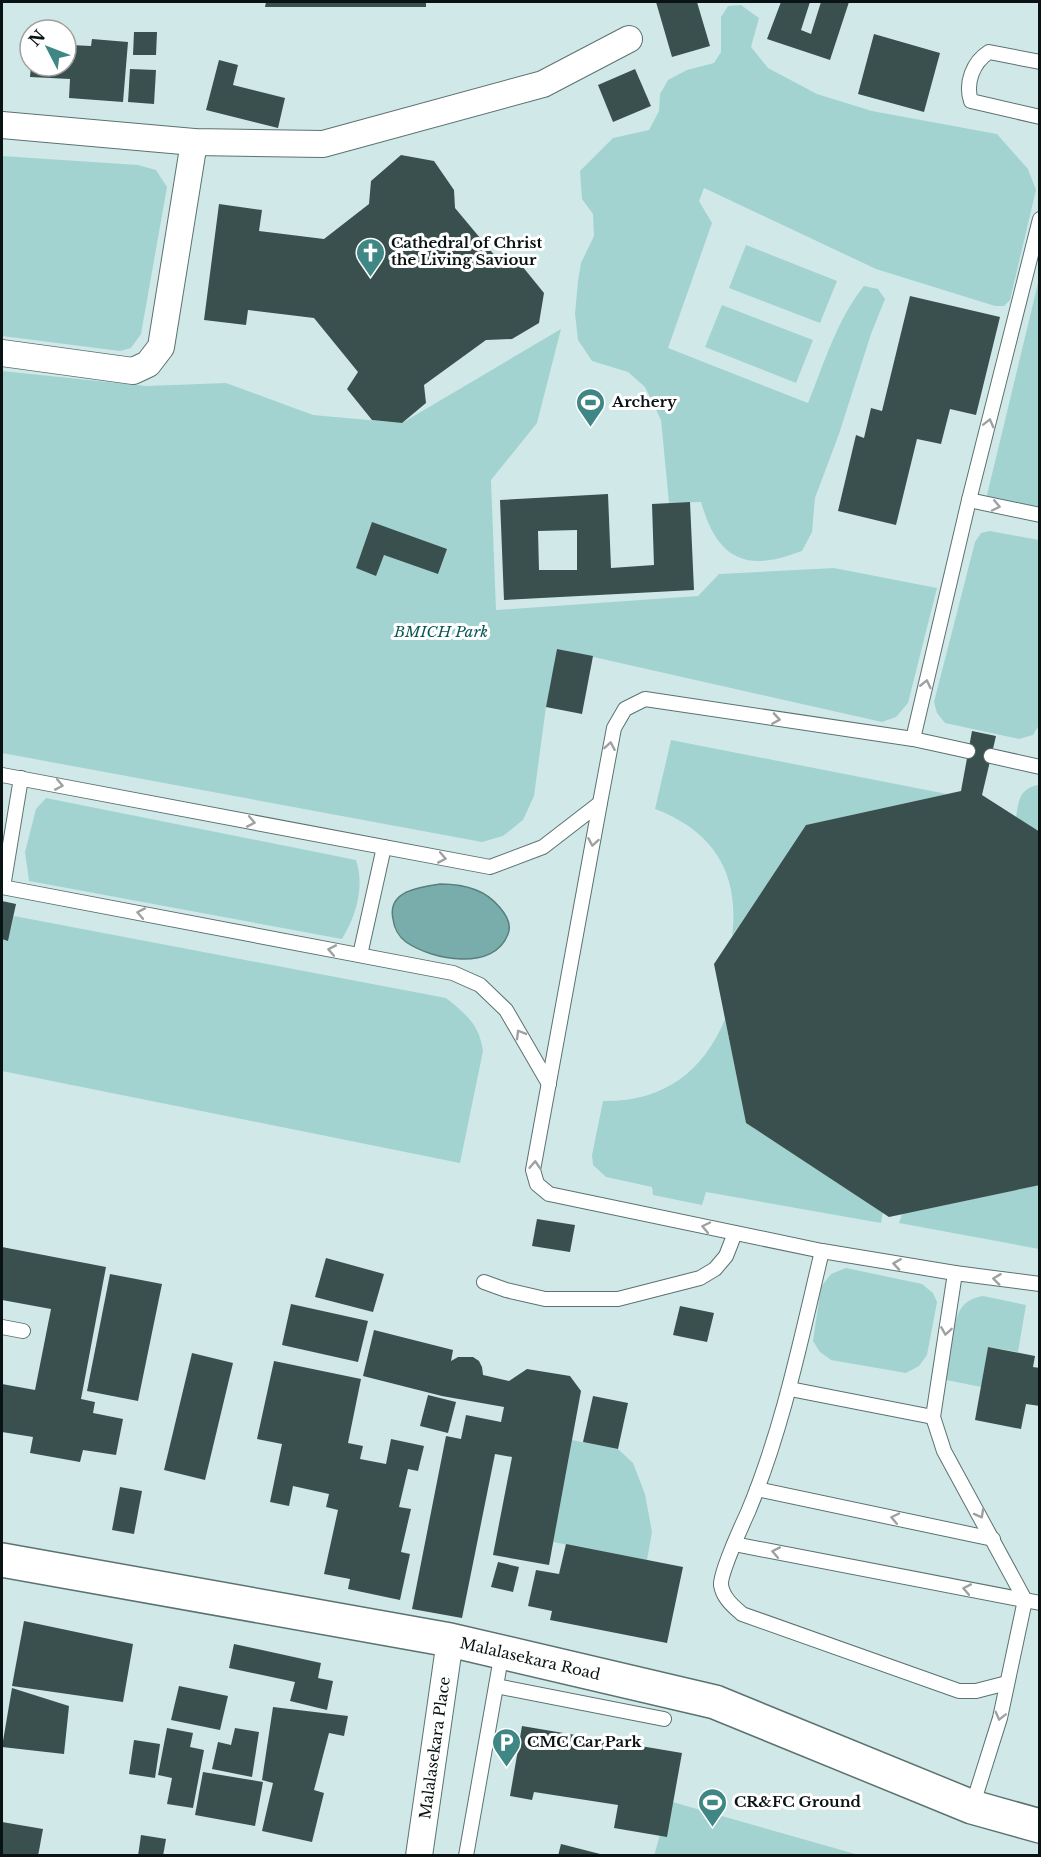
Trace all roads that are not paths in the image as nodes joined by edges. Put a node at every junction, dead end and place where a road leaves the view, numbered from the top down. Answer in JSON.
{"nodes":[{"id":1,"x":629,"y":39,"type":"dead end"},
{"id":2,"x":1040,"y":62,"type":"edge"},
{"id":3,"x":1040,"y":117,"type":"edge"},
{"id":4,"x":2,"y":125,"type":"edge"},
{"id":5,"x":194,"y":142,"type":"junction"},
{"id":6,"x":1040,"y":219,"type":"edge"},
{"id":7,"x":2,"y":353,"type":"edge"},
{"id":8,"x":969,"y":500,"type":"junction"},
{"id":9,"x":1040,"y":515,"type":"edge"},
{"id":10,"x":913,"y":739,"type":"junction"},
{"id":11,"x":968,"y":751,"type":"dead end"},
{"id":12,"x":991,"y":756,"type":"dead end"},
{"id":13,"x":1040,"y":767,"type":"edge"},
{"id":14,"x":2,"y":775,"type":"edge"},
{"id":15,"x":21,"y":778,"type":"junction"},
{"id":16,"x":600,"y":803,"type":"junction"},
{"id":17,"x":384,"y":847,"type":"junction"},
{"id":18,"x":2,"y":887,"type":"edge"},
{"id":19,"x":360,"y":955,"type":"junction"},
{"id":20,"x":549,"y":1084,"type":"junction"},
{"id":21,"x":735,"y":1233,"type":"junction"},
{"id":22,"x":822,"y":1251,"type":"junction"},
{"id":23,"x":955,"y":1273,"type":"junction"},
{"id":24,"x":484,"y":1282,"type":"dead end"},
{"id":25,"x":1040,"y":1284,"type":"edge"},
{"id":26,"x":2,"y":1328,"type":"edge"},
{"id":27,"x":23,"y":1331,"type":"dead end"},
{"id":28,"x":790,"y":1389,"type":"junction"},
{"id":29,"x":933,"y":1417,"type":"junction"},
{"id":30,"x":757,"y":1490,"type":"junction"},
{"id":31,"x":993,"y":1539,"type":"junction"},
{"id":32,"x":734,"y":1544,"type":"junction"},
{"id":33,"x":2,"y":1560,"type":"edge"},
{"id":34,"x":1025,"y":1600,"type":"junction"},
{"id":35,"x":1040,"y":1603,"type":"edge"},
{"id":36,"x":450,"y":1640,"type":"junction"},
{"id":37,"x":502,"y":1652,"type":"junction"},
{"id":38,"x":1007,"y":1683,"type":"junction"},
{"id":39,"x":496,"y":1686,"type":"junction"},
{"id":40,"x":664,"y":1719,"type":"dead end"},
{"id":41,"x":972,"y":1807,"type":"junction"},
{"id":42,"x":1040,"y":1826,"type":"edge"},
{"id":43,"x":419,"y":1856,"type":"edge"},
{"id":44,"x":466,"y":1856,"type":"edge"}],
"edges":[{"from":1,"to":5,"type":"street"},
{"from":2,"to":3,"type":"lane"},
{"from":4,"to":5,"type":"street"},
{"from":5,"to":7,"type":"street"},
{"from":8,"to":6,"type":"lane","one_way":true},
{"from":8,"to":9,"type":"lane","one_way":true},
{"from":10,"to":8,"type":"lane","one_way":true},
{"from":10,"to":11,"type":"lane"},
{"from":16,"to":10,"type":"lane","one_way":true},
{"from":12,"to":13,"type":"lane"},
{"from":14,"to":15,"type":"lane"},
{"from":15,"to":17,"type":"lane","one_way":true},
{"from":15,"to":18,"type":"lane"},
{"from":17,"to":16,"type":"lane","one_way":true},
{"from":16,"to":20,"type":"lane","one_way":true},
{"from":17,"to":19,"type":"lane"},
{"from":19,"to":18,"type":"lane","one_way":true},
{"from":20,"to":19,"type":"lane","one_way":true},
{"from":21,"to":20,"type":"lane","one_way":true},
{"from":21,"to":22,"type":"lane"},
{"from":21,"to":24,"type":"lane"},
{"from":23,"to":22,"type":"lane","one_way":true},
{"from":22,"to":28,"type":"lane"},
{"from":25,"to":23,"type":"lane","one_way":true},
{"from":23,"to":29,"type":"lane","one_way":true},
{"from":26,"to":27,"type":"lane"},
{"from":28,"to":29,"type":"lane"},
{"from":28,"to":30,"type":"lane"},
{"from":29,"to":31,"type":"lane","one_way":true},
{"from":31,"to":30,"type":"lane","one_way":true},
{"from":30,"to":32,"type":"lane"},
{"from":31,"to":34,"type":"lane"},
{"from":34,"to":32,"type":"lane","one_way":true},
{"from":32,"to":38,"type":"lane"},
{"from":33,"to":36,"type":"street","name":"Malalasekara Road"},
{"from":34,"to":35,"type":"lane"},
{"from":34,"to":38,"type":"lane"},
{"from":36,"to":37,"type":"street","name":"Malalasekara Road"},
{"from":36,"to":43,"type":"street","name":"Malalasekara Place"},
{"from":37,"to":39,"type":"lane"},
{"from":37,"to":41,"type":"street","name":"Malalasekara Road"},
{"from":38,"to":41,"type":"lane","one_way":true},
{"from":39,"to":40,"type":"lane"},
{"from":39,"to":44,"type":"lane"},
{"from":41,"to":42,"type":"street","name":"Malalasekara Road"}]}
